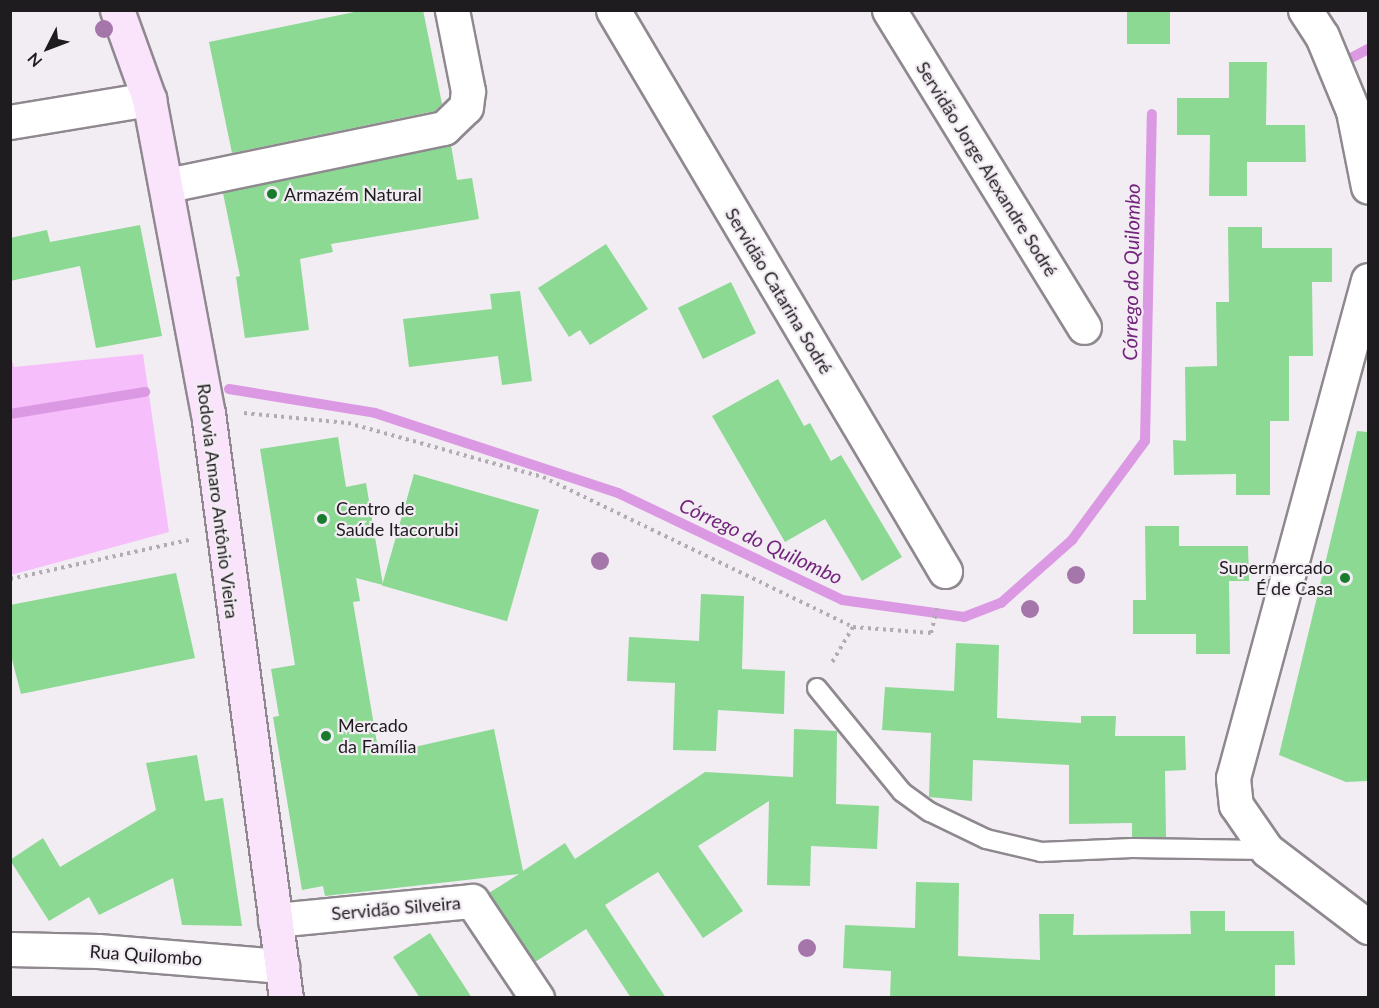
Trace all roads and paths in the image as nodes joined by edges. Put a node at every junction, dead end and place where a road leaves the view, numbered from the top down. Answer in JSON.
{"nodes":[{"id":1,"x":452,"y":10,"type":"edge"},
{"id":2,"x":613,"y":10,"type":"edge"},
{"id":3,"x":889,"y":10,"type":"edge"},
{"id":4,"x":1305,"y":10,"type":"edge"},
{"id":5,"x":116,"y":11,"type":"edge"},
{"id":6,"x":149,"y":99,"type":"junction"},
{"id":7,"x":10,"y":122,"type":"edge"},
{"id":8,"x":168,"y":185,"type":"junction"},
{"id":9,"x":1368,"y":187,"type":"edge"},
{"id":10,"x":1368,"y":280,"type":"edge"},
{"id":11,"x":1084,"y":327,"type":"dead end"},
{"id":12,"x":208,"y":413,"type":"junction"},
{"id":13,"x":222,"y":533,"type":"junction"},
{"id":14,"x":945,"y":571,"type":"dead end"},
{"id":15,"x":10,"y":579,"type":"edge"},
{"id":16,"x":853,"y":627,"type":"junction"},
{"id":17,"x":931,"y":633,"type":"dead end"},
{"id":18,"x":816,"y":688,"type":"joint"},
{"id":19,"x":1268,"y":850,"type":"junction"},
{"id":20,"x":275,"y":920,"type":"junction"},
{"id":21,"x":1368,"y":927,"type":"edge"},
{"id":22,"x":10,"y":949,"type":"edge"},
{"id":23,"x":284,"y":982,"type":"edge"},
{"id":24,"x":537,"y":998,"type":"edge"}],
"edges":[{"from":1,"to":8,"type":"street"},
{"from":2,"to":14,"type":"street","name":"Servidão Catarina Sodré"},
{"from":3,"to":11,"type":"street","name":"Servidão Jorge Alexandre Sodré"},
{"from":4,"to":9,"type":"street"},
{"from":5,"to":6,"type":"main road","name":"Rodovia Amaro Antônio Vieira"},
{"from":6,"to":7,"type":"street"},
{"from":6,"to":8,"type":"main road","name":"Rodovia Amaro Antônio Vieira"},
{"from":8,"to":12,"type":"main road","name":"Rodovia Amaro Antônio Vieira"},
{"from":10,"to":19,"type":"street"},
{"from":12,"to":13,"type":"main road","name":"Rodovia Amaro Antônio Vieira"},
{"from":12,"to":16,"type":"path"},
{"from":13,"to":15,"type":"path"},
{"from":13,"to":20,"type":"main road","name":"Rodovia Amaro Antônio Vieira"},
{"from":16,"to":17,"type":"path"},
{"from":16,"to":18,"type":"path"},
{"from":18,"to":19,"type":"lane"},
{"from":19,"to":21,"type":"street"},
{"from":20,"to":23,"type":"main road","name":"Rodovia Amaro Antônio Vieira"},
{"from":20,"to":24,"type":"street","name":"Servidão Silveira"},
{"from":22,"to":23,"type":"street","name":"Rua Quilombo"}]}
